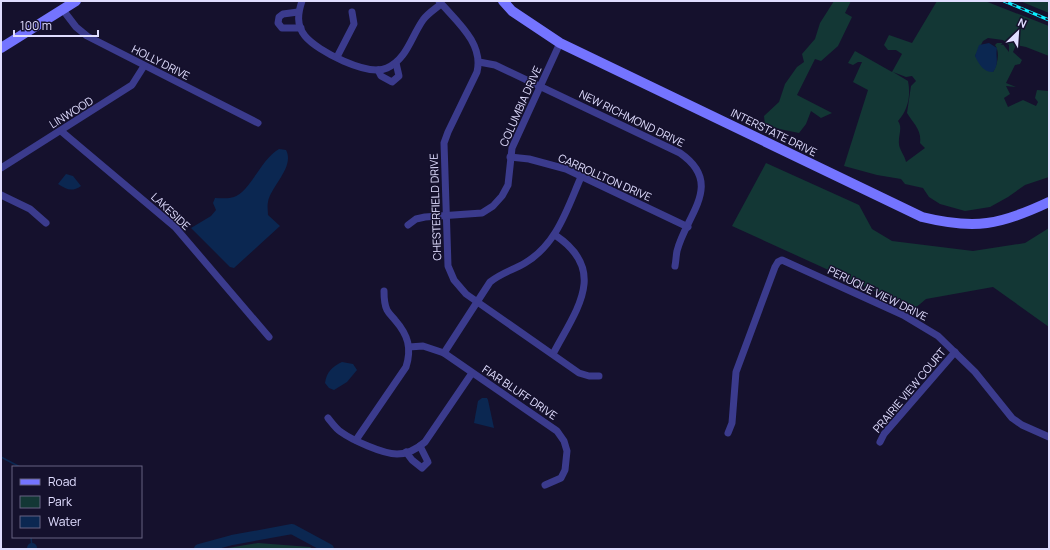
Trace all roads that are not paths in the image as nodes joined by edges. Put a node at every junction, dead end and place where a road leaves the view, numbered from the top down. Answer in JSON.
{"nodes":[{"id":1,"x":76,"y":1,"type":"edge"},
{"id":2,"x":302,"y":1,"type":"edge"},
{"id":3,"x":503,"y":1,"type":"edge"},
{"id":4,"x":440,"y":2,"type":"edge"},
{"id":5,"x":63,"y":10,"type":"junction"},
{"id":6,"x":298,"y":12,"type":"junction"},
{"id":7,"x":352,"y":12,"type":"dead end"},
{"id":8,"x":300,"y":28,"type":"junction"},
{"id":9,"x":560,"y":43,"type":"junction"},
{"id":10,"x":1,"y":48,"type":"edge"},
{"id":11,"x":337,"y":57,"type":"junction"},
{"id":12,"x":396,"y":62,"type":"junction"},
{"id":13,"x":479,"y":62,"type":"junction"},
{"id":14,"x":144,"y":66,"type":"junction"},
{"id":15,"x":378,"y":70,"type":"junction"},
{"id":16,"x":540,"y":86,"type":"junction"},
{"id":17,"x":258,"y":123,"type":"dead end"},
{"id":18,"x":61,"y":131,"type":"junction"},
{"id":19,"x":510,"y":157,"type":"junction"},
{"id":20,"x":1,"y":168,"type":"edge"},
{"id":21,"x":582,"y":177,"type":"junction"},
{"id":22,"x":1,"y":195,"type":"edge"},
{"id":23,"x":1049,"y":202,"type":"edge"},
{"id":24,"x":446,"y":216,"type":"junction"},
{"id":25,"x":46,"y":223,"type":"dead end"},
{"id":26,"x":408,"y":225,"type":"dead end"},
{"id":27,"x":688,"y":227,"type":"junction"},
{"id":28,"x":555,"y":235,"type":"junction"},
{"id":29,"x":675,"y":266,"type":"dead end"},
{"id":30,"x":384,"y":292,"type":"dead end"},
{"id":31,"x":477,"y":302,"type":"junction"},
{"id":32,"x":269,"y":337,"type":"dead end"},
{"id":33,"x":410,"y":347,"type":"junction"},
{"id":34,"x":444,"y":352,"type":"junction"},
{"id":35,"x":955,"y":352,"type":"junction"},
{"id":36,"x":553,"y":354,"type":"junction"},
{"id":37,"x":472,"y":373,"type":"junction"},
{"id":38,"x":600,"y":376,"type":"dead end"},
{"id":39,"x":328,"y":418,"type":"dead end"},
{"id":40,"x":728,"y":433,"type":"dead end"},
{"id":41,"x":1049,"y":437,"type":"edge"},
{"id":42,"x":356,"y":440,"type":"junction"},
{"id":43,"x":880,"y":442,"type":"dead end"},
{"id":44,"x":420,"y":446,"type":"junction"},
{"id":45,"x":406,"y":452,"type":"junction"},
{"id":46,"x":545,"y":485,"type":"dead end"}],
"edges":[{"from":1,"to":5,"type":"main road"},
{"from":2,"to":6,"type":"street"},
{"from":3,"to":9,"type":"main road","name":"INTERSTATE DRIVE"},
{"from":4,"to":12,"type":"street"},
{"from":4,"to":13,"type":"street"},
{"from":5,"to":10,"type":"main road"},
{"from":5,"to":14,"type":"street","name":"HOLLY DRIVE"},
{"from":6,"to":8,"type":"street"},
{"from":6,"to":8,"type":"street"},
{"from":7,"to":11,"type":"street"},
{"from":8,"to":11,"type":"street"},
{"from":9,"to":16,"type":"street","name":"COLUMBIA DRIVE"},
{"from":9,"to":23,"type":"main road","name":"INTERSTATE DRIVE"},
{"from":11,"to":15,"type":"street"},
{"from":12,"to":15,"type":"street"},
{"from":12,"to":15,"type":"street"},
{"from":13,"to":16,"type":"street","name":"NEW RICHMOND DRIVE"},
{"from":13,"to":24,"type":"street","name":"CHESTERFIELD DRIVE"},
{"from":14,"to":17,"type":"street","name":"HOLLY DRIVE"},
{"from":14,"to":18,"type":"street","name":"LINWOOD"},
{"from":16,"to":19,"type":"street","name":"COLUMBIA DRIVE"},
{"from":16,"to":27,"type":"street","name":"NEW RICHMOND DRIVE"},
{"from":18,"to":20,"type":"street","name":"LINWOOD"},
{"from":18,"to":32,"type":"street","name":"LAKESIDE"},
{"from":19,"to":21,"type":"street","name":"CARROLLTON DRIVE"},
{"from":19,"to":24,"type":"street","name":"COLUMBIA DRIVE"},
{"from":21,"to":27,"type":"street","name":"CARROLLTON DRIVE"},
{"from":21,"to":28,"type":"street"},
{"from":22,"to":25,"type":"street"},
{"from":24,"to":26,"type":"street","name":"COLUMBIA DRIVE"},
{"from":24,"to":31,"type":"street","name":"CHESTERFIELD DRIVE"},
{"from":27,"to":29,"type":"street","name":"NEW RICHMOND DRIVE"},
{"from":28,"to":31,"type":"street"},
{"from":28,"to":36,"type":"street"},
{"from":30,"to":33,"type":"street"},
{"from":31,"to":34,"type":"street"},
{"from":31,"to":36,"type":"street","name":"CHESTERFIELD DRIVE"},
{"from":33,"to":34,"type":"street","name":"FIAR BLUFF DRIVE"},
{"from":33,"to":42,"type":"street"},
{"from":34,"to":37,"type":"street","name":"FIAR BLUFF DRIVE"},
{"from":35,"to":40,"type":"street","name":"PERUQUE VIEW DRIVE"},
{"from":35,"to":41,"type":"street","name":"PERUQUE VIEW DRIVE"},
{"from":35,"to":43,"type":"street","name":"PRAIRIE VIEW COURT"},
{"from":36,"to":38,"type":"street","name":"CHESTERFIELD DRIVE"},
{"from":37,"to":44,"type":"street"},
{"from":37,"to":46,"type":"street","name":"FIAR BLUFF DRIVE"},
{"from":39,"to":42,"type":"street"},
{"from":42,"to":45,"type":"street"},
{"from":44,"to":45,"type":"street"},
{"from":44,"to":45,"type":"street"}]}
